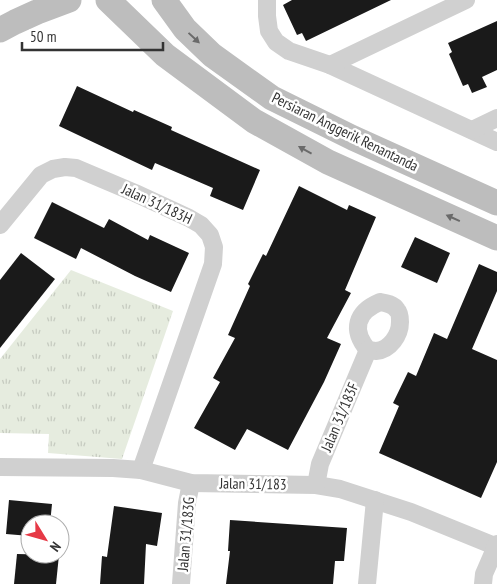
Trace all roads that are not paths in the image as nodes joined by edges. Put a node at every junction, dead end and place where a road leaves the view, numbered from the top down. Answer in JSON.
{"nodes":[{"id":1,"x":69,"y":0,"type":"edge"},
{"id":2,"x":108,"y":0,"type":"edge"},
{"id":3,"x":164,"y":0,"type":"edge"},
{"id":4,"x":267,"y":0,"type":"edge"},
{"id":5,"x":466,"y":0,"type":"edge"},
{"id":6,"x":0,"y":30,"type":"edge"},
{"id":7,"x":330,"y":65,"type":"junction"},
{"id":8,"x":497,"y":118,"type":"edge"},
{"id":9,"x":472,"y":130,"type":"junction"},
{"id":10,"x":497,"y":142,"type":"edge"},
{"id":11,"x":497,"y":203,"type":"edge"},
{"id":12,"x":0,"y":225,"type":"edge"},
{"id":13,"x":497,"y":238,"type":"edge"},
{"id":14,"x":368,"y":350,"type":"dead end"},
{"id":15,"x":0,"y":467,"type":"edge"},
{"id":16,"x":141,"y":470,"type":"junction"},
{"id":17,"x":191,"y":483,"type":"junction"},
{"id":18,"x":316,"y":485,"type":"junction"},
{"id":19,"x":375,"y":500,"type":"junction"},
{"id":20,"x":497,"y":546,"type":"edge"},
{"id":21,"x":181,"y":584,"type":"edge"},
{"id":22,"x":367,"y":584,"type":"edge"},
{"id":23,"x":483,"y":584,"type":"edge"}],
"edges":[{"from":1,"to":6,"type":"main road"},
{"from":13,"to":2,"type":"main road","one_way":true},
{"from":3,"to":11,"type":"main road","name":"Persiaran Anggerik Renantanda","one_way":true},
{"from":4,"to":7,"type":"street"},
{"from":5,"to":7,"type":"street"},
{"from":7,"to":9,"type":"street"},
{"from":8,"to":9,"type":"street"},
{"from":9,"to":10,"type":"street"},
{"from":12,"to":16,"type":"street","name":"Jalan 31/183H"},
{"from":14,"to":18,"type":"street","name":"Jalan 31/183F"},
{"from":15,"to":16,"type":"street","name":"Jalan 31/183"},
{"from":16,"to":17,"type":"street","name":"Jalan 31/183"},
{"from":17,"to":18,"type":"street","name":"Jalan 31/183"},
{"from":17,"to":21,"type":"street","name":"Jalan 31/183G"},
{"from":18,"to":19,"type":"street","name":"Jalan 31/183"},
{"from":19,"to":20,"type":"street","name":"Jalan 31/183"},
{"from":19,"to":22,"type":"street"},
{"from":20,"to":23,"type":"street"}]}
